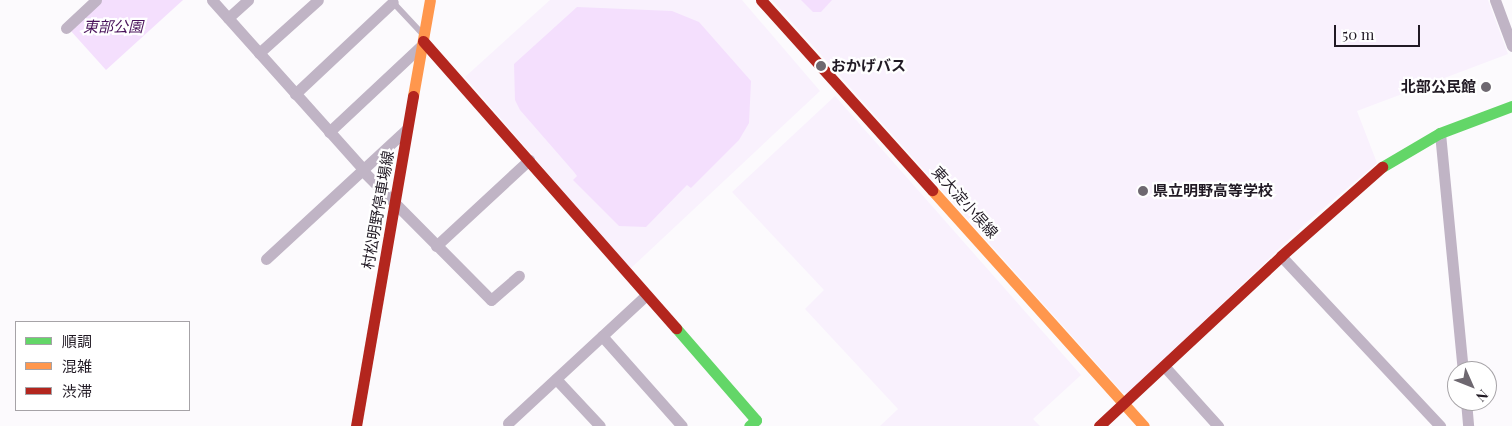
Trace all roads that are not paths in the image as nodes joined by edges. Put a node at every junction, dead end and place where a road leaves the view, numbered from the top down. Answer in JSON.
{"nodes":[{"id":1,"x":96,"y":0,"type":"edge"},
{"id":2,"x":212,"y":0,"type":"edge"},
{"id":3,"x":248,"y":0,"type":"edge"},
{"id":4,"x":318,"y":0,"type":"edge"},
{"id":5,"x":430,"y":0,"type":"edge"},
{"id":6,"x":761,"y":0,"type":"edge"},
{"id":7,"x":1495,"y":0,"type":"edge"},
{"id":8,"x":393,"y":1,"type":"edge"},
{"id":9,"x":228,"y":18,"type":"junction"},
{"id":10,"x":66,"y":28,"type":"dead end"},
{"id":11,"x":423,"y":41,"type":"junction"},
{"id":12,"x":1512,"y":46,"type":"edge"},
{"id":13,"x":259,"y":53,"type":"junction"},
{"id":14,"x":295,"y":94,"type":"junction"},
{"id":15,"x":1512,"y":106,"type":"edge"},
{"id":16,"x":407,"y":129,"type":"junction"},
{"id":17,"x":329,"y":132,"type":"junction"},
{"id":18,"x":1440,"y":133,"type":"junction"},
{"id":19,"x":529,"y":160,"type":"junction"},
{"id":20,"x":363,"y":170,"type":"junction"},
{"id":21,"x":394,"y":205,"type":"junction"},
{"id":22,"x":436,"y":246,"type":"junction"},
{"id":23,"x":1280,"y":256,"type":"junction"},
{"id":24,"x":266,"y":259,"type":"dead end"},
{"id":25,"x":519,"y":276,"type":"dead end"},
{"id":26,"x":645,"y":296,"type":"junction"},
{"id":27,"x":602,"y":336,"type":"junction"},
{"id":28,"x":1462,"y":361,"type":"edge"},
{"id":29,"x":1164,"y":366,"type":"junction"},
{"id":30,"x":556,"y":379,"type":"junction"},
{"id":31,"x":1124,"y":404,"type":"junction"},
{"id":32,"x":1467,"y":411,"type":"edge"},
{"id":33,"x":508,"y":423,"type":"dead end"},
{"id":34,"x":356,"y":426,"type":"edge"},
{"id":35,"x":600,"y":426,"type":"edge"},
{"id":36,"x":682,"y":426,"type":"edge"},
{"id":37,"x":749,"y":426,"type":"edge"},
{"id":38,"x":1099,"y":426,"type":"edge"},
{"id":39,"x":1144,"y":426,"type":"edge"},
{"id":40,"x":1218,"y":426,"type":"edge"},
{"id":41,"x":1440,"y":426,"type":"edge"},
{"id":42,"x":1468,"y":426,"type":"edge"}],
"edges":[{"from":1,"to":10,"type":"street"},
{"from":2,"to":9,"type":"street"},
{"from":3,"to":9,"type":"street"},
{"from":4,"to":13,"type":"street"},
{"from":5,"to":11,"type":"street","name":"村松明野停車場線"},
{"from":6,"to":31,"type":"street","name":"東大淀小俣線"},
{"from":7,"to":12,"type":"street"},
{"from":8,"to":11,"type":"lane"},
{"from":8,"to":14,"type":"street"},
{"from":9,"to":13,"type":"street"},
{"from":11,"to":16,"type":"street","name":"村松明野停車場線"},
{"from":11,"to":17,"type":"street"},
{"from":11,"to":19,"type":"street"},
{"from":13,"to":14,"type":"street"},
{"from":14,"to":17,"type":"street"},
{"from":15,"to":18,"type":"street"},
{"from":16,"to":20,"type":"street"},
{"from":16,"to":21,"type":"street","name":"村松明野停車場線"},
{"from":17,"to":20,"type":"street"},
{"from":18,"to":23,"type":"street"},
{"from":18,"to":28,"type":"street"},
{"from":19,"to":22,"type":"street"},
{"from":19,"to":26,"type":"street"},
{"from":20,"to":21,"type":"street"},
{"from":20,"to":24,"type":"street"},
{"from":21,"to":22,"type":"street"},
{"from":21,"to":34,"type":"street","name":"村松明野停車場線"},
{"from":22,"to":25,"type":"street"},
{"from":23,"to":29,"type":"street"},
{"from":23,"to":41,"type":"street"},
{"from":26,"to":27,"type":"street"},
{"from":26,"to":37,"type":"street"},
{"from":27,"to":30,"type":"street"},
{"from":27,"to":36,"type":"street"},
{"from":29,"to":31,"type":"street"},
{"from":29,"to":40,"type":"street"},
{"from":30,"to":33,"type":"street"},
{"from":30,"to":35,"type":"street"},
{"from":31,"to":38,"type":"street"},
{"from":31,"to":39,"type":"street","name":"東大淀小俣線"},
{"from":32,"to":42,"type":"street"}]}
